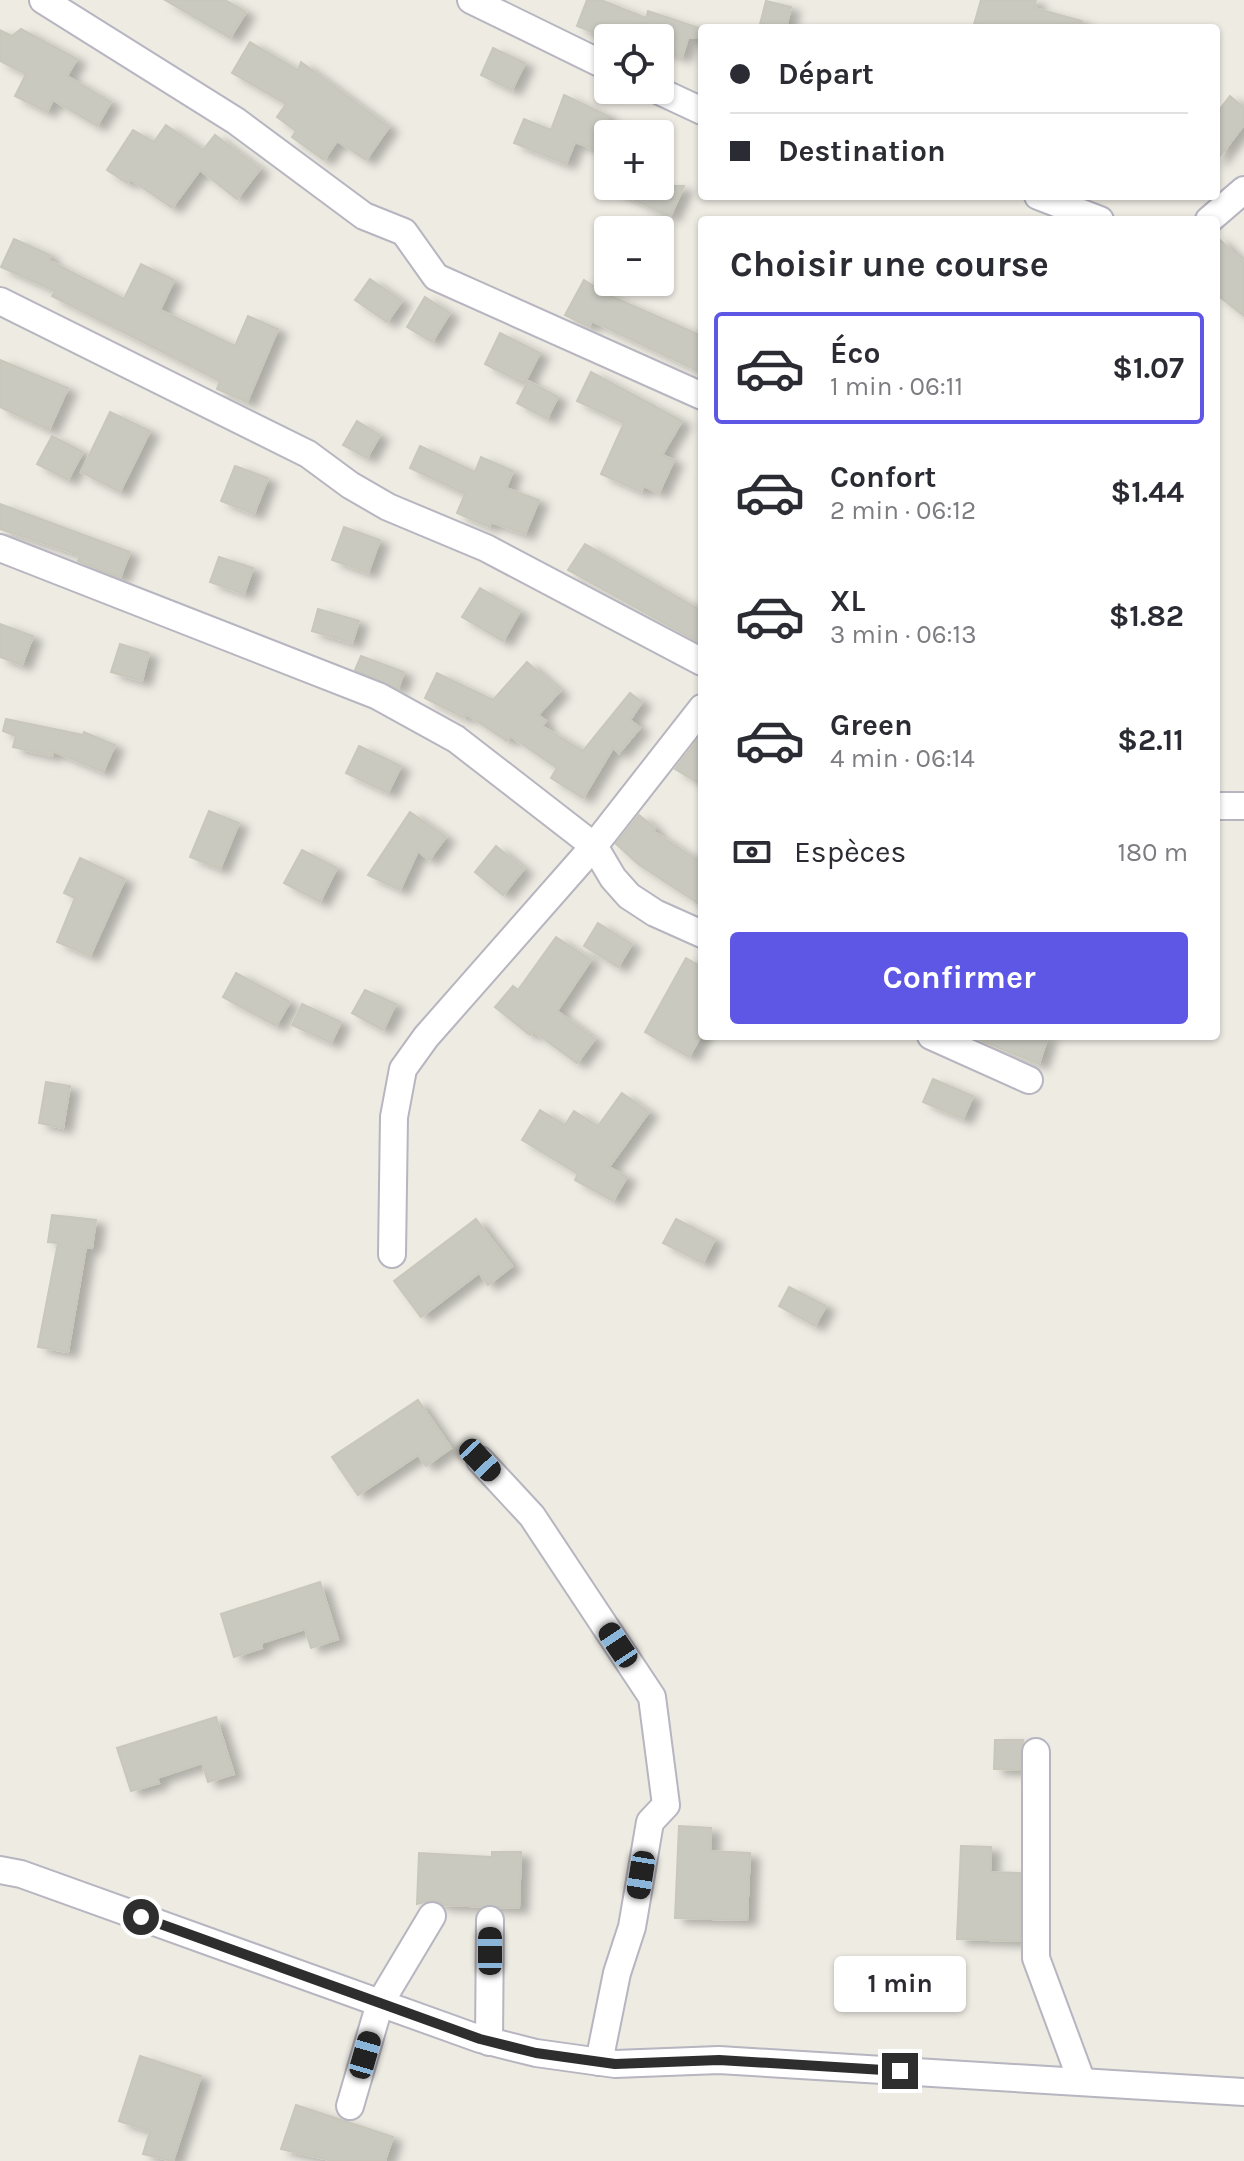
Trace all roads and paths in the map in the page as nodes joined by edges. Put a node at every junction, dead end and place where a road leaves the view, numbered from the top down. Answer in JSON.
{"nodes":[{"id":1,"x":43,"y":0,"type":"edge"},
{"id":2,"x":471,"y":0,"type":"edge"},
{"id":3,"x":594,"y":60,"type":"edge"},
{"id":4,"x":674,"y":98,"type":"edge"},
{"id":5,"x":698,"y":109,"type":"edge"},
{"id":6,"x":1048,"y":200,"type":"edge"},
{"id":7,"x":1240,"y":201,"type":"edge"},
{"id":8,"x":1090,"y":216,"type":"edge"},
{"id":9,"x":1216,"y":216,"type":"edge"},
{"id":10,"x":0,"y":301,"type":"edge"},
{"id":11,"x":698,"y":394,"type":"edge"},
{"id":12,"x":0,"y":548,"type":"edge"},
{"id":13,"x":698,"y":660,"type":"edge"},
{"id":14,"x":698,"y":713,"type":"edge"},
{"id":15,"x":1220,"y":806,"type":"edge"},
{"id":16,"x":1244,"y":806,"type":"edge"},
{"id":17,"x":594,"y":846,"type":"junction"},
{"id":18,"x":698,"y":932,"type":"edge"},
{"id":19,"x":940,"y":1040,"type":"edge"},
{"id":20,"x":1029,"y":1080,"type":"dead end"},
{"id":21,"x":392,"y":1254,"type":"dead end"},
{"id":22,"x":480,"y":1460,"type":"dead end"},
{"id":23,"x":1036,"y":1752,"type":"dead end"},
{"id":24,"x":0,"y":1870,"type":"edge"},
{"id":25,"x":432,"y":1916,"type":"dead end"},
{"id":26,"x":490,"y":1920,"type":"dead end"},
{"id":27,"x":380,"y":2003,"type":"junction"},
{"id":28,"x":489,"y":2042,"type":"junction"},
{"id":29,"x":599,"y":2062,"type":"junction"},
{"id":30,"x":1082,"y":2082,"type":"junction"},
{"id":31,"x":1244,"y":2092,"type":"edge"},
{"id":32,"x":350,"y":2106,"type":"dead end"}],
"edges":[{"from":1,"to":11,"type":"street"},
{"from":2,"to":3,"type":"street"},
{"from":4,"to":5,"type":"street"},
{"from":6,"to":8,"type":"street"},
{"from":7,"to":9,"type":"street"},
{"from":10,"to":13,"type":"street"},
{"from":12,"to":17,"type":"street"},
{"from":14,"to":17,"type":"street"},
{"from":15,"to":16,"type":"street"},
{"from":17,"to":18,"type":"street"},
{"from":17,"to":21,"type":"street"},
{"from":19,"to":20,"type":"street"},
{"from":22,"to":29,"type":"street"},
{"from":23,"to":30,"type":"street"},
{"from":24,"to":27,"type":"street"},
{"from":25,"to":27,"type":"street"},
{"from":26,"to":28,"type":"street"},
{"from":27,"to":28,"type":"street"},
{"from":27,"to":32,"type":"street"},
{"from":28,"to":29,"type":"street"},
{"from":29,"to":30,"type":"street"},
{"from":30,"to":31,"type":"street"}]}
